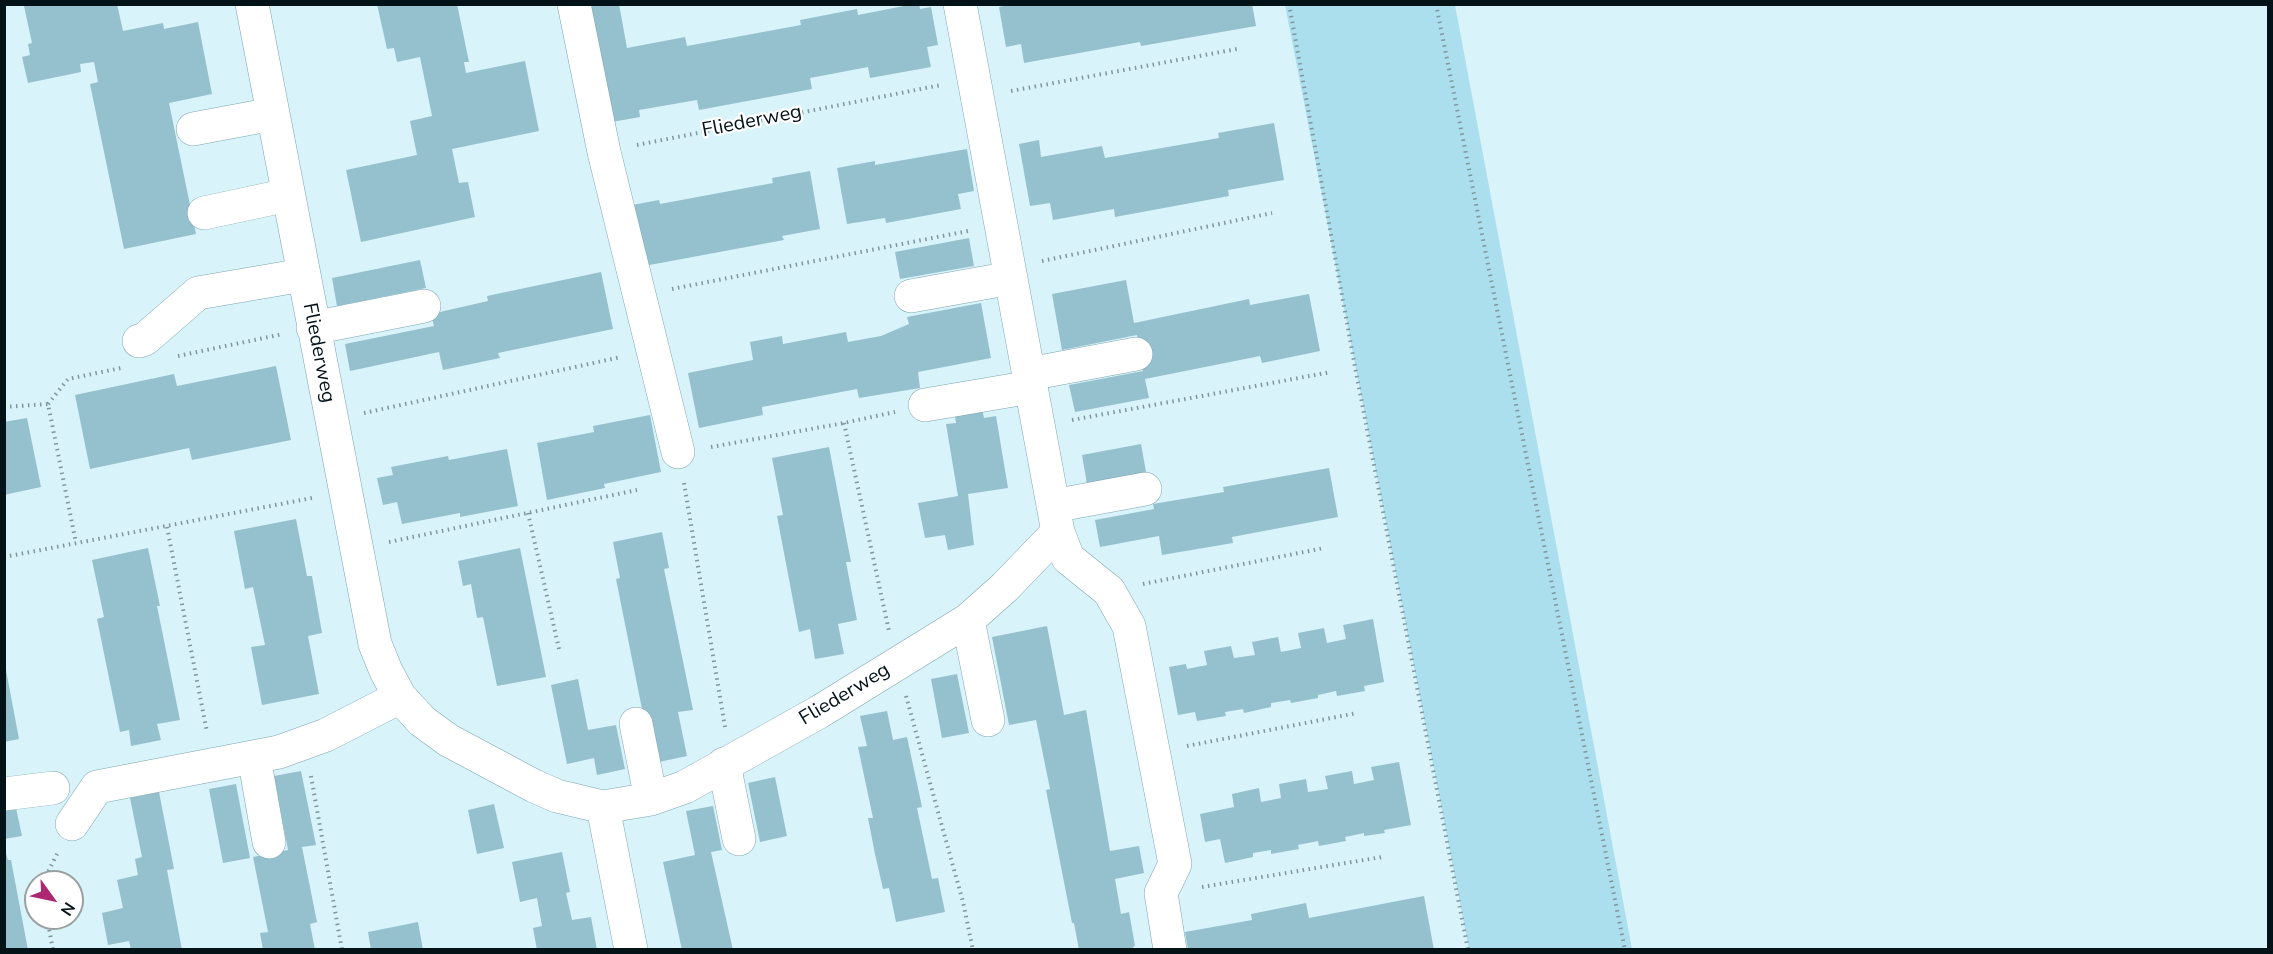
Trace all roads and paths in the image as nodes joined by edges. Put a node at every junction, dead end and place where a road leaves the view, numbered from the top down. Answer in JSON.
{"nodes":[{"id":1,"x":252,"y":4,"type":"edge"},
{"id":2,"x":574,"y":4,"type":"edge"},
{"id":3,"x":960,"y":4,"type":"edge"},
{"id":4,"x":1290,"y":4,"type":"edge"},
{"id":5,"x":1436,"y":4,"type":"edge"},
{"id":6,"x":1237,"y":49,"type":"dead end"},
{"id":7,"x":976,"y":88,"type":"junction"},
{"id":8,"x":273,"y":114,"type":"junction"},
{"id":9,"x":192,"y":129,"type":"dead end"},
{"id":10,"x":604,"y":152,"type":"junction"},
{"id":11,"x":288,"y":195,"type":"junction"},
{"id":12,"x":204,"y":213,"type":"dead end"},
{"id":13,"x":1272,"y":213,"type":"dead end"},
{"id":14,"x":1001,"y":225,"type":"junction"},
{"id":15,"x":1010,"y":273,"type":"junction"},
{"id":16,"x":303,"y":274,"type":"junction"},
{"id":17,"x":639,"y":295,"type":"junction"},
{"id":18,"x":911,"y":296,"type":"dead end"},
{"id":19,"x":424,"y":306,"type":"dead end"},
{"id":20,"x":313,"y":328,"type":"junction"},
{"id":21,"x":139,"y":341,"type":"dead end"},
{"id":22,"x":653,"y":350,"type":"junction"},
{"id":23,"x":1136,"y":354,"type":"dead end"},
{"id":24,"x":1331,"y":372,"type":"dead end"},
{"id":25,"x":1030,"y":381,"type":"junction"},
{"id":26,"x":925,"y":405,"type":"joint"},
{"id":27,"x":4,"y":407,"type":"edge"},
{"id":28,"x":331,"y":420,"type":"junction"},
{"id":29,"x":1038,"y":426,"type":"junction"},
{"id":30,"x":678,"y":452,"type":"junction"},
{"id":31,"x":1145,"y":489,"type":"dead end"},
{"id":32,"x":638,"y":490,"type":"dead end"},
{"id":33,"x":345,"y":492,"type":"junction"},
{"id":34,"x":528,"y":513,"type":"junction"},
{"id":35,"x":1056,"y":519,"type":"junction"},
{"id":36,"x":167,"y":527,"type":"junction"},
{"id":37,"x":76,"y":543,"type":"junction"},
{"id":38,"x":1324,"y":548,"type":"dead end"},
{"id":39,"x":356,"y":549,"type":"junction"},
{"id":40,"x":4,"y":557,"type":"edge"},
{"id":41,"x":1108,"y":591,"type":"junction"},
{"id":42,"x":968,"y":620,"type":"junction"},
{"id":43,"x":559,"y":649,"type":"dead end"},
{"id":44,"x":400,"y":696,"type":"junction"},
{"id":45,"x":1357,"y":713,"type":"dead end"},
{"id":46,"x":988,"y":720,"type":"dead end"},
{"id":47,"x":636,"y":724,"type":"dead end"},
{"id":48,"x":305,"y":743,"type":"junction"},
{"id":49,"x":1154,"y":753,"type":"junction"},
{"id":50,"x":254,"y":757,"type":"junction"},
{"id":51,"x":728,"y":763,"type":"junction"},
{"id":52,"x":213,"y":764,"type":"junction"},
{"id":53,"x":53,"y":788,"type":"dead end"},
{"id":54,"x":4,"y":795,"type":"edge"},
{"id":55,"x":651,"y":799,"type":"junction"},
{"id":56,"x":603,"y":807,"type":"junction"},
{"id":57,"x":72,"y":824,"type":"dead end"},
{"id":58,"x":739,"y":839,"type":"dead end"},
{"id":59,"x":269,"y":842,"type":"dead end"},
{"id":60,"x":1382,"y":857,"type":"dead end"},
{"id":61,"x":1161,"y":893,"type":"junction"},
{"id":62,"x":963,"y":902,"type":"dead end"},
{"id":63,"x":49,"y":930,"type":"edge"},
{"id":64,"x":53,"y":950,"type":"edge"},
{"id":65,"x":342,"y":950,"type":"edge"},
{"id":66,"x":631,"y":950,"type":"edge"},
{"id":67,"x":973,"y":950,"type":"edge"},
{"id":68,"x":1170,"y":950,"type":"edge"},
{"id":69,"x":1468,"y":950,"type":"edge"},
{"id":70,"x":1625,"y":950,"type":"edge"}],
"edges":[{"from":1,"to":8,"type":"street","name":"Fliederweg"},
{"from":2,"to":10,"type":"street"},
{"from":3,"to":7,"type":"street"},
{"from":4,"to":69,"type":"path"},
{"from":5,"to":70,"type":"path"},
{"from":6,"to":7,"type":"path","name":"Fliederweg"},
{"from":7,"to":10,"type":"path","name":"Fliederweg"},
{"from":7,"to":14,"type":"street"},
{"from":8,"to":9,"type":"street"},
{"from":8,"to":11,"type":"street","name":"Fliederweg"},
{"from":10,"to":17,"type":"street"},
{"from":11,"to":12,"type":"street"},
{"from":11,"to":16,"type":"street","name":"Fliederweg"},
{"from":13,"to":15,"type":"path"},
{"from":14,"to":15,"type":"street"},
{"from":14,"to":17,"type":"path"},
{"from":15,"to":18,"type":"street"},
{"from":15,"to":25,"type":"street"},
{"from":16,"to":20,"type":"street","name":"Fliederweg"},
{"from":16,"to":21,"type":"street"},
{"from":17,"to":22,"type":"street"},
{"from":19,"to":20,"type":"street"},
{"from":20,"to":28,"type":"street","name":"Fliederweg"},
{"from":22,"to":28,"type":"path"},
{"from":22,"to":30,"type":"street"},
{"from":23,"to":25,"type":"street"},
{"from":24,"to":29,"type":"path"},
{"from":25,"to":26,"type":"street"},
{"from":25,"to":29,"type":"street"},
{"from":26,"to":30,"type":"path"},
{"from":27,"to":37,"type":"path"},
{"from":28,"to":33,"type":"street","name":"Fliederweg"},
{"from":29,"to":35,"type":"street"},
{"from":30,"to":51,"type":"path"},
{"from":31,"to":35,"type":"street"},
{"from":32,"to":34,"type":"path"},
{"from":33,"to":36,"type":"path"},
{"from":33,"to":39,"type":"street","name":"Fliederweg"},
{"from":34,"to":39,"type":"path"},
{"from":34,"to":43,"type":"path"},
{"from":35,"to":41,"type":"street"},
{"from":35,"to":42,"type":"street","name":"Fliederweg"},
{"from":36,"to":37,"type":"path"},
{"from":36,"to":52,"type":"path"},
{"from":37,"to":40,"type":"path"},
{"from":38,"to":41,"type":"path"},
{"from":39,"to":44,"type":"street","name":"Fliederweg"},
{"from":41,"to":49,"type":"street"},
{"from":42,"to":46,"type":"street"},
{"from":42,"to":51,"type":"street","name":"Fliederweg"},
{"from":44,"to":48,"type":"street"},
{"from":44,"to":56,"type":"street","name":"Fliederweg"},
{"from":45,"to":49,"type":"path"},
{"from":47,"to":55,"type":"street"},
{"from":48,"to":50,"type":"street"},
{"from":48,"to":65,"type":"path"},
{"from":49,"to":61,"type":"street"},
{"from":50,"to":52,"type":"street"},
{"from":50,"to":59,"type":"street"},
{"from":51,"to":55,"type":"street","name":"Fliederweg"},
{"from":51,"to":58,"type":"street"},
{"from":52,"to":57,"type":"street"},
{"from":53,"to":54,"type":"street"},
{"from":55,"to":56,"type":"street","name":"Fliederweg"},
{"from":56,"to":66,"type":"street"},
{"from":60,"to":61,"type":"path"},
{"from":61,"to":68,"type":"street"},
{"from":62,"to":67,"type":"path"},
{"from":63,"to":64,"type":"path"}]}
